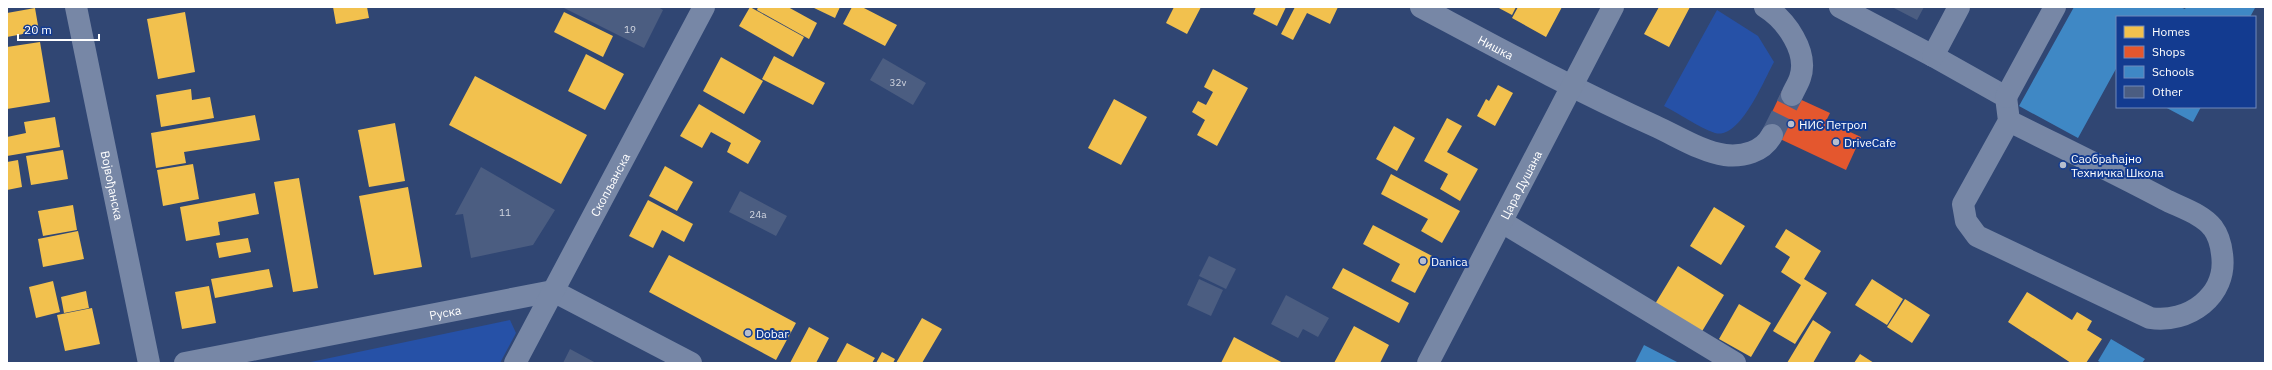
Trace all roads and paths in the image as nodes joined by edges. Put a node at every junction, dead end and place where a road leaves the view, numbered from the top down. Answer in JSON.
{"nodes":[{"id":1,"x":76,"y":7,"type":"edge"},
{"id":2,"x":704,"y":7,"type":"edge"},
{"id":3,"x":1421,"y":7,"type":"edge"},
{"id":4,"x":1613,"y":7,"type":"edge"},
{"id":5,"x":1765,"y":7,"type":"edge"},
{"id":6,"x":1840,"y":7,"type":"edge"},
{"id":7,"x":1959,"y":7,"type":"edge"},
{"id":8,"x":2056,"y":7,"type":"edge"},
{"id":9,"x":1932,"y":56,"type":"junction"},
{"id":10,"x":1571,"y":86,"type":"junction"},
{"id":11,"x":1792,"y":95,"type":"tunnel mouth"},
{"id":12,"x":2006,"y":97,"type":"junction"},
{"id":13,"x":2009,"y":121,"type":"junction"},
{"id":14,"x":1772,"y":135,"type":"tunnel mouth"},
{"id":15,"x":1502,"y":222,"type":"junction"},
{"id":16,"x":553,"y":291,"type":"junction"},
{"id":17,"x":149,"y":363,"type":"edge"},
{"id":18,"x":185,"y":363,"type":"edge"},
{"id":19,"x":515,"y":363,"type":"edge"},
{"id":20,"x":691,"y":363,"type":"edge"},
{"id":21,"x":1428,"y":363,"type":"edge"},
{"id":22,"x":1735,"y":363,"type":"edge"}],
"edges":[{"from":1,"to":17,"type":"street","name":"Војвођанска"},
{"from":2,"to":16,"type":"street","name":"Скопљанска"},
{"from":3,"to":10,"type":"street","name":"Нишка"},
{"from":4,"to":10,"type":"main road","name":"Цара Душана"},
{"from":5,"to":11,"type":"street"},
{"from":6,"to":9,"type":"street"},
{"from":7,"to":9,"type":"street"},
{"from":8,"to":12,"type":"street"},
{"from":9,"to":12,"type":"street"},
{"from":10,"to":14,"type":"street","name":"Нишка"},
{"from":10,"to":15,"type":"main road","name":"Цара Душана"},
{"from":12,"to":13,"type":"street"},
{"from":13,"to":13,"type":"street"},
{"from":15,"to":21,"type":"main road","name":"Цара Душана"},
{"from":15,"to":22,"type":"street"},
{"from":16,"to":18,"type":"street","name":"Руска"},
{"from":16,"to":19,"type":"street","name":"Скопљанска"},
{"from":16,"to":20,"type":"street"}]}
